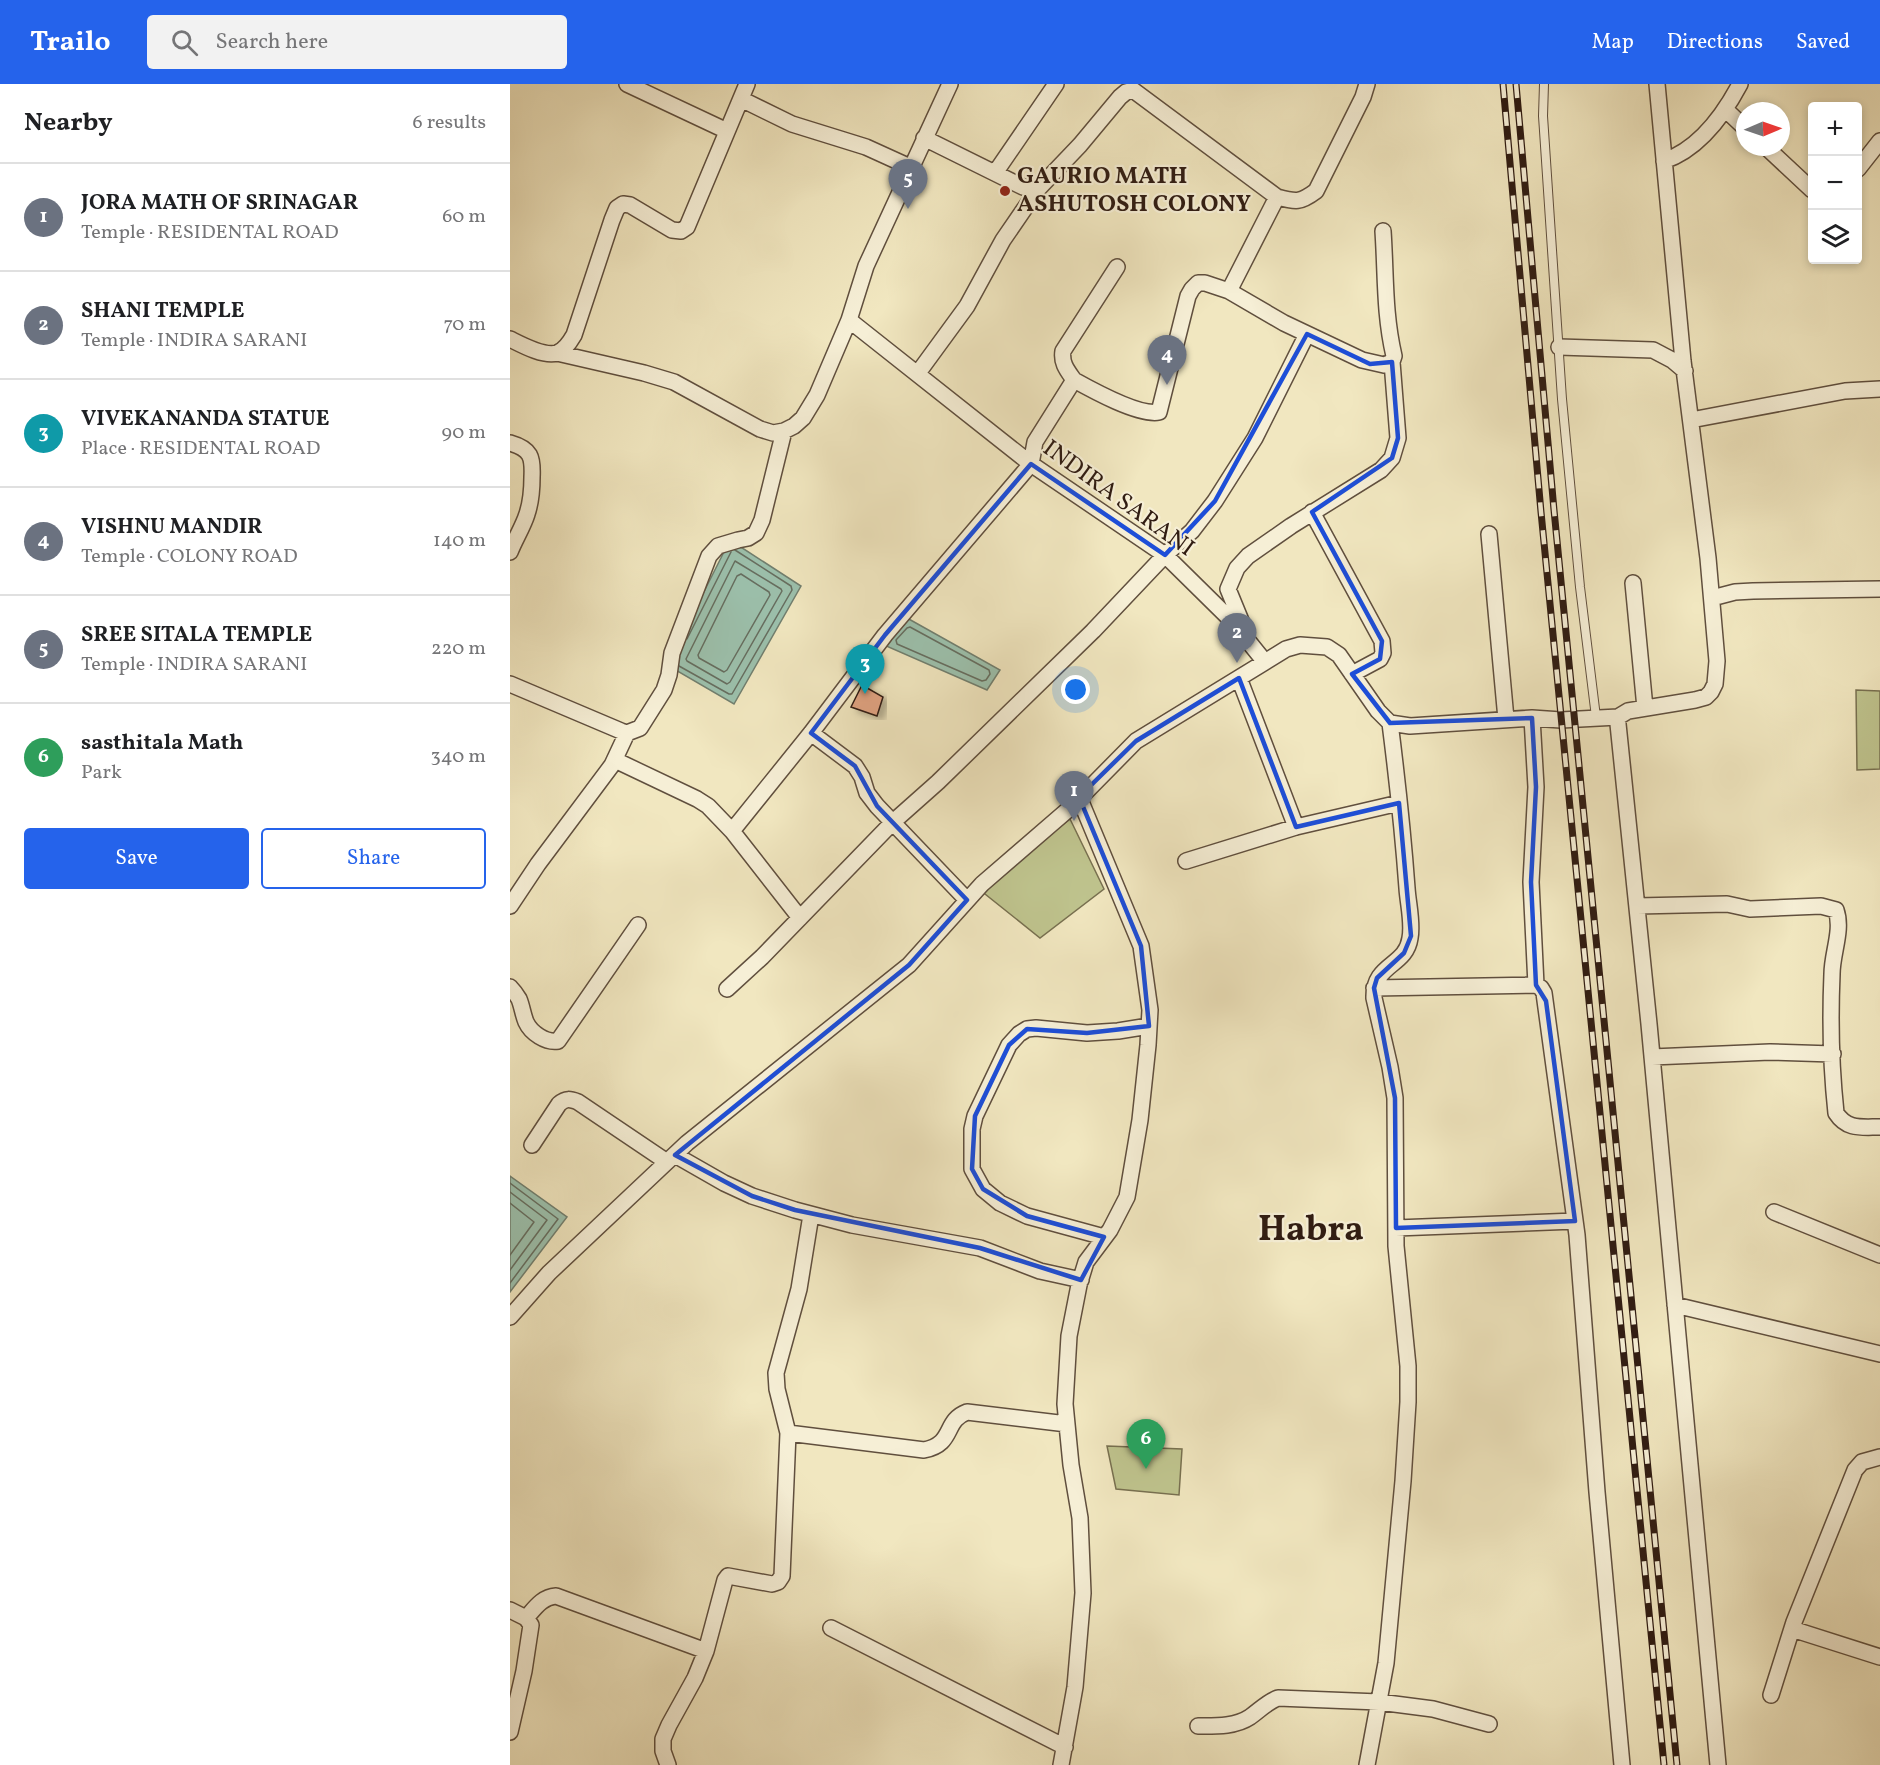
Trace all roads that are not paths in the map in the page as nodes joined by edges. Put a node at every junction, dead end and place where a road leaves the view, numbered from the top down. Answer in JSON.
{"nodes":[{"id":1,"x":627,"y":84,"type":"edge"},
{"id":2,"x":747,"y":84,"type":"edge"},
{"id":3,"x":950,"y":84,"type":"edge"},
{"id":4,"x":1056,"y":84,"type":"edge"},
{"id":5,"x":1367,"y":84,"type":"edge"},
{"id":6,"x":1544,"y":84,"type":"edge"},
{"id":7,"x":1657,"y":84,"type":"edge"},
{"id":8,"x":1740,"y":84,"type":"edge"},
{"id":9,"x":1128,"y":87,"type":"edge"},
{"id":10,"x":741,"y":99,"type":"junction"},
{"id":11,"x":1725,"y":110,"type":"junction"},
{"id":12,"x":1736,"y":120,"type":"edge"},
{"id":13,"x":727,"y":131,"type":"junction"},
{"id":14,"x":924,"y":138,"type":"junction"},
{"id":15,"x":1877,"y":151,"type":"edge"},
{"id":16,"x":1776,"y":156,"type":"edge"},
{"id":17,"x":1664,"y":161,"type":"junction"},
{"id":18,"x":1862,"y":164,"type":"edge"},
{"id":19,"x":910,"y":166,"type":"junction"},
{"id":20,"x":995,"y":173,"type":"junction"},
{"id":21,"x":1808,"y":186,"type":"edge"},
{"id":22,"x":1038,"y":189,"type":"junction"},
{"id":23,"x":1277,"y":196,"type":"junction"},
{"id":24,"x":1383,"y":231,"type":"dead end"},
{"id":25,"x":1117,"y":267,"type":"dead end"},
{"id":26,"x":1229,"y":291,"type":"junction"},
{"id":27,"x":849,"y":320,"type":"junction"},
{"id":28,"x":1307,"y":334,"type":"junction"},
{"id":29,"x":510,"y":339,"type":"edge"},
{"id":30,"x":1559,"y":347,"type":"junction"},
{"id":31,"x":557,"y":353,"type":"junction"},
{"id":32,"x":1392,"y":362,"type":"junction"},
{"id":33,"x":1685,"y":371,"type":"junction"},
{"id":34,"x":918,"y":373,"type":"junction"},
{"id":35,"x":1074,"y":380,"type":"junction"},
{"id":36,"x":1880,"y":389,"type":"edge"},
{"id":37,"x":1691,"y":420,"type":"junction"},
{"id":38,"x":784,"y":431,"type":"junction"},
{"id":39,"x":510,"y":444,"type":"edge"},
{"id":40,"x":1031,"y":464,"type":"junction"},
{"id":41,"x":1312,"y":512,"type":"junction"},
{"id":42,"x":1489,"y":534,"type":"dead end"},
{"id":43,"x":510,"y":552,"type":"edge"},
{"id":44,"x":1165,"y":555,"type":"junction"},
{"id":45,"x":1633,"y":583,"type":"dead end"},
{"id":46,"x":1880,"y":589,"type":"edge"},
{"id":47,"x":1712,"y":598,"type":"junction"},
{"id":48,"x":1255,"y":649,"type":"junction"},
{"id":49,"x":1265,"y":662,"type":"junction"},
{"id":50,"x":1352,"y":674,"type":"junction"},
{"id":51,"x":1239,"y":678,"type":"junction"},
{"id":52,"x":510,"y":684,"type":"edge"},
{"id":53,"x":1645,"y":708,"type":"junction"},
{"id":54,"x":1596,"y":717,"type":"junction"},
{"id":55,"x":1618,"y":717,"type":"junction"},
{"id":56,"x":1533,"y":718,"type":"junction"},
{"id":57,"x":1506,"y":719,"type":"junction"},
{"id":58,"x":1390,"y":723,"type":"junction"},
{"id":59,"x":627,"y":733,"type":"junction"},
{"id":60,"x":811,"y":733,"type":"junction"},
{"id":61,"x":615,"y":760,"type":"junction"},
{"id":62,"x":1079,"y":797,"type":"junction"},
{"id":63,"x":1399,"y":803,"type":"junction"},
{"id":64,"x":893,"y":822,"type":"junction"},
{"id":65,"x":1296,"y":827,"type":"junction"},
{"id":66,"x":732,"y":831,"type":"junction"},
{"id":67,"x":1186,"y":861,"type":"dead end"},
{"id":68,"x":967,"y":900,"type":"junction"},
{"id":69,"x":510,"y":906,"type":"edge"},
{"id":70,"x":1637,"y":906,"type":"junction"},
{"id":71,"x":800,"y":918,"type":"junction"},
{"id":72,"x":638,"y":925,"type":"dead end"},
{"id":73,"x":1536,"y":985,"type":"junction"},
{"id":74,"x":510,"y":987,"type":"edge"},
{"id":75,"x":1374,"y":988,"type":"junction"},
{"id":76,"x":727,"y":989,"type":"dead end"},
{"id":77,"x":1149,"y":1026,"type":"junction"},
{"id":78,"x":1833,"y":1054,"type":"junction"},
{"id":79,"x":1652,"y":1056,"type":"junction"},
{"id":80,"x":1880,"y":1127,"type":"edge"},
{"id":81,"x":532,"y":1145,"type":"dead end"},
{"id":82,"x":671,"y":1159,"type":"junction"},
{"id":83,"x":1774,"y":1212,"type":"dead end"},
{"id":84,"x":811,"y":1215,"type":"junction"},
{"id":85,"x":1575,"y":1221,"type":"junction"},
{"id":86,"x":1396,"y":1228,"type":"junction"},
{"id":87,"x":1104,"y":1237,"type":"junction"},
{"id":88,"x":1880,"y":1255,"type":"edge"},
{"id":89,"x":1080,"y":1280,"type":"junction"},
{"id":90,"x":1675,"y":1305,"type":"junction"},
{"id":91,"x":510,"y":1317,"type":"edge"},
{"id":92,"x":1880,"y":1354,"type":"edge"},
{"id":93,"x":1067,"y":1424,"type":"junction"},
{"id":94,"x":788,"y":1433,"type":"junction"},
{"id":95,"x":1880,"y":1456,"type":"edge"},
{"id":96,"x":510,"y":1610,"type":"edge"},
{"id":97,"x":526,"y":1618,"type":"junction"},
{"id":98,"x":831,"y":1628,"type":"dead end"},
{"id":99,"x":1792,"y":1629,"type":"junction"},
{"id":100,"x":706,"y":1651,"type":"junction"},
{"id":101,"x":1880,"y":1657,"type":"edge"},
{"id":102,"x":1771,"y":1695,"type":"dead end"},
{"id":103,"x":1379,"y":1701,"type":"junction"},
{"id":104,"x":1490,"y":1724,"type":"dead end"},
{"id":105,"x":1198,"y":1726,"type":"dead end"},
{"id":106,"x":510,"y":1732,"type":"edge"},
{"id":107,"x":1065,"y":1748,"type":"junction"},
{"id":108,"x":668,"y":1765,"type":"edge"},
{"id":109,"x":1061,"y":1765,"type":"edge"},
{"id":110,"x":1367,"y":1765,"type":"edge"},
{"id":111,"x":1622,"y":1765,"type":"edge"},
{"id":112,"x":1718,"y":1765,"type":"edge"}],
"edges":[{"from":1,"to":13,"type":"street"},
{"from":2,"to":10,"type":"street"},
{"from":3,"to":14,"type":"street"},
{"from":4,"to":20,"type":"street"},
{"from":5,"to":23,"type":"street"},
{"from":6,"to":30,"type":"lane"},
{"from":7,"to":17,"type":"street"},
{"from":8,"to":11,"type":"street"},
{"from":9,"to":22,"type":"street"},
{"from":9,"to":23,"type":"street"},
{"from":10,"to":13,"type":"street"},
{"from":10,"to":19,"type":"street"},
{"from":11,"to":12,"type":"street"},
{"from":11,"to":17,"type":"street"},
{"from":13,"to":31,"type":"street"},
{"from":14,"to":19,"type":"street"},
{"from":14,"to":20,"type":"street"},
{"from":15,"to":18,"type":"street"},
{"from":16,"to":21,"type":"street"},
{"from":17,"to":33,"type":"street"},
{"from":19,"to":27,"type":"street"},
{"from":20,"to":22,"type":"street"},
{"from":22,"to":34,"type":"street"},
{"from":23,"to":26,"type":"street"},
{"from":24,"to":32,"type":"street"},
{"from":25,"to":35,"type":"street"},
{"from":26,"to":28,"type":"street"},
{"from":26,"to":35,"type":"street"},
{"from":27,"to":34,"type":"street","name":"INDIRA SARANI"},
{"from":27,"to":38,"type":"street"},
{"from":28,"to":32,"type":"street"},
{"from":28,"to":44,"type":"street"},
{"from":29,"to":31,"type":"street"},
{"from":30,"to":33,"type":"street"},
{"from":30,"to":54,"type":"lane"},
{"from":31,"to":38,"type":"street"},
{"from":32,"to":41,"type":"street"},
{"from":33,"to":37,"type":"street"},
{"from":34,"to":40,"type":"street","name":"INDIRA SARANI"},
{"from":35,"to":40,"type":"street"},
{"from":36,"to":37,"type":"street"},
{"from":37,"to":47,"type":"street"},
{"from":38,"to":59,"type":"street"},
{"from":39,"to":43,"type":"street"},
{"from":40,"to":44,"type":"street","name":"INDIRA SARANI"},
{"from":40,"to":60,"type":"street"},
{"from":41,"to":48,"type":"street"},
{"from":41,"to":50,"type":"street"},
{"from":42,"to":57,"type":"street"},
{"from":44,"to":48,"type":"street","name":"INDIRA SARANI"},
{"from":44,"to":64,"type":"street"},
{"from":45,"to":53,"type":"street"},
{"from":46,"to":47,"type":"street"},
{"from":47,"to":53,"type":"street"},
{"from":48,"to":49,"type":"street","name":"INDIRA SARANI"},
{"from":49,"to":50,"type":"street"},
{"from":49,"to":51,"type":"street"},
{"from":50,"to":58,"type":"street"},
{"from":51,"to":62,"type":"street"},
{"from":51,"to":65,"type":"street"},
{"from":52,"to":59,"type":"street"},
{"from":53,"to":55,"type":"street"},
{"from":54,"to":55,"type":"street"},
{"from":54,"to":56,"type":"street"},
{"from":55,"to":70,"type":"street"},
{"from":56,"to":57,"type":"street"},
{"from":56,"to":73,"type":"street"},
{"from":57,"to":58,"type":"street"},
{"from":58,"to":63,"type":"street"},
{"from":59,"to":61,"type":"street"},
{"from":60,"to":64,"type":"street"},
{"from":60,"to":66,"type":"street"},
{"from":61,"to":66,"type":"street"},
{"from":61,"to":69,"type":"street"},
{"from":62,"to":68,"type":"street"},
{"from":62,"to":77,"type":"street"},
{"from":63,"to":65,"type":"street"},
{"from":63,"to":75,"type":"street"},
{"from":64,"to":68,"type":"street"},
{"from":64,"to":71,"type":"street"},
{"from":65,"to":67,"type":"street"},
{"from":66,"to":71,"type":"street"},
{"from":68,"to":82,"type":"street"},
{"from":70,"to":78,"type":"street"},
{"from":70,"to":79,"type":"street"},
{"from":71,"to":76,"type":"street"},
{"from":72,"to":74,"type":"street"},
{"from":73,"to":75,"type":"street"},
{"from":73,"to":85,"type":"street"},
{"from":75,"to":86,"type":"street"},
{"from":77,"to":87,"type":"street"},
{"from":77,"to":87,"type":"street"},
{"from":78,"to":79,"type":"street"},
{"from":78,"to":80,"type":"street"},
{"from":79,"to":90,"type":"street"},
{"from":81,"to":82,"type":"street"},
{"from":82,"to":84,"type":"street"},
{"from":82,"to":91,"type":"street"},
{"from":83,"to":88,"type":"street"},
{"from":84,"to":89,"type":"street"},
{"from":84,"to":94,"type":"street"},
{"from":85,"to":86,"type":"street"},
{"from":85,"to":111,"type":"street"},
{"from":86,"to":103,"type":"street"},
{"from":87,"to":89,"type":"street"},
{"from":89,"to":93,"type":"street"},
{"from":90,"to":92,"type":"street"},
{"from":90,"to":112,"type":"street"},
{"from":93,"to":94,"type":"street"},
{"from":93,"to":107,"type":"street"},
{"from":94,"to":100,"type":"street"},
{"from":95,"to":99,"type":"street"},
{"from":96,"to":97,"type":"street"},
{"from":97,"to":100,"type":"street"},
{"from":97,"to":106,"type":"street"},
{"from":98,"to":107,"type":"street"},
{"from":99,"to":101,"type":"street"},
{"from":99,"to":102,"type":"street"},
{"from":100,"to":108,"type":"street"},
{"from":103,"to":104,"type":"street"},
{"from":103,"to":105,"type":"street"},
{"from":103,"to":110,"type":"street"},
{"from":107,"to":109,"type":"street"}]}
